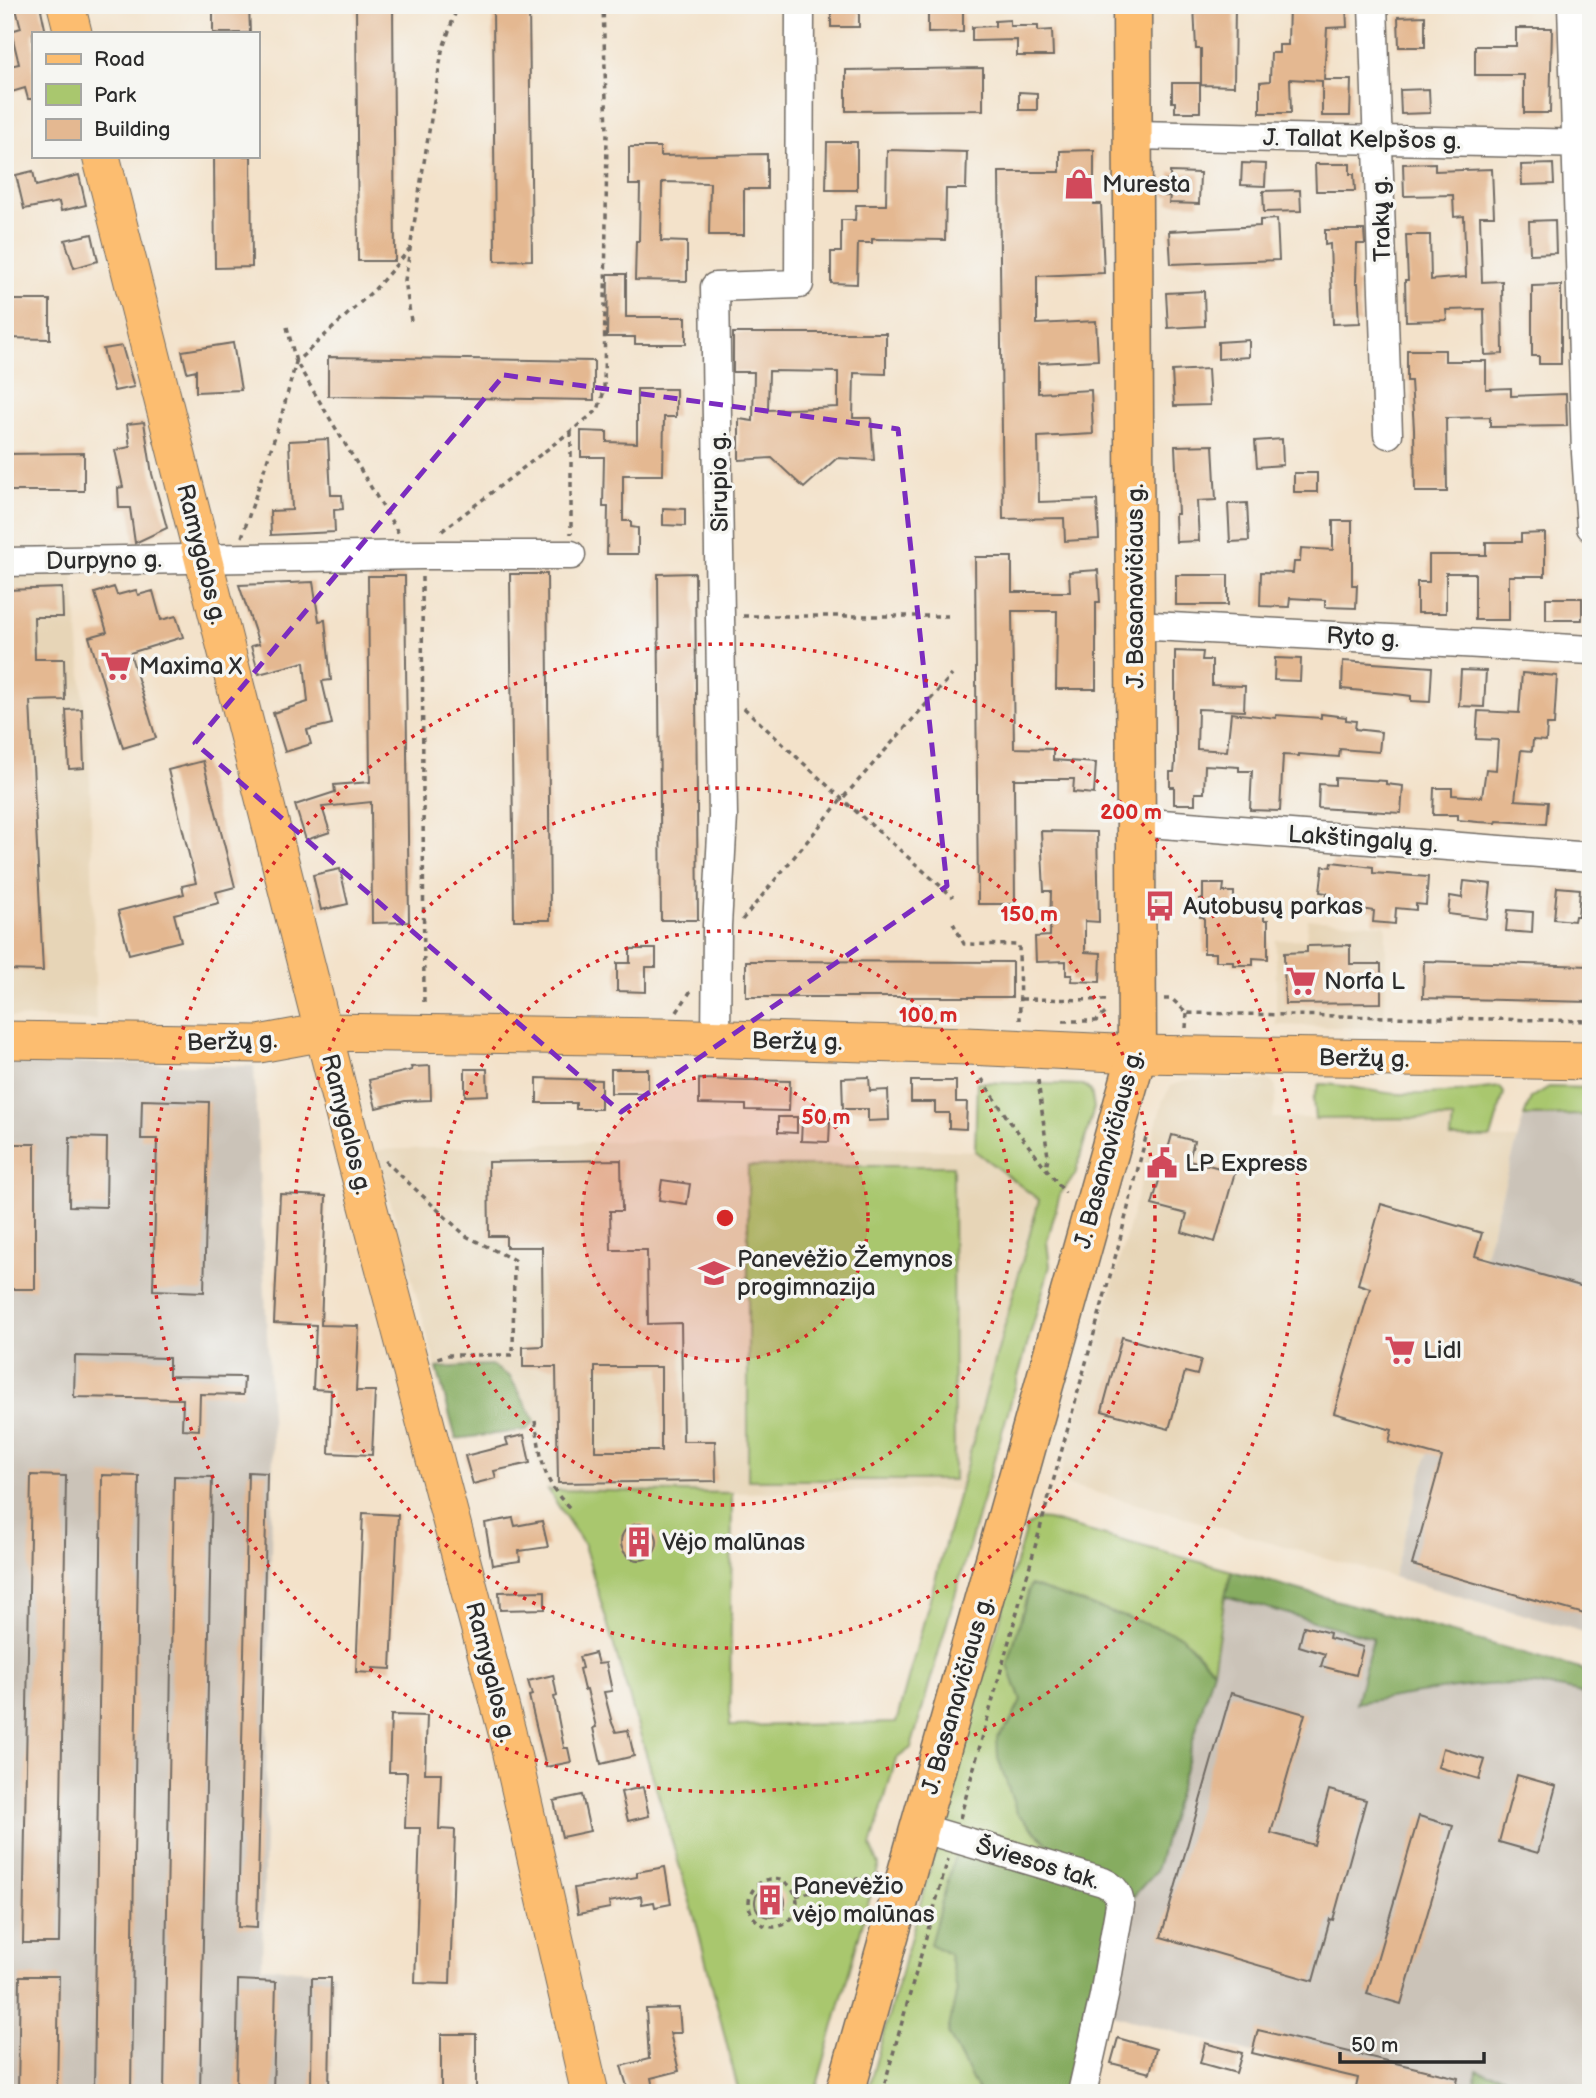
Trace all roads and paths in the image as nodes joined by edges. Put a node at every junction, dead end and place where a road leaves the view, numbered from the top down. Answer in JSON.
{"nodes":[{"id":1,"x":66,"y":5,"type":"edge"},
{"id":2,"x":458,"y":5,"type":"edge"},
{"id":3,"x":603,"y":5,"type":"edge"},
{"id":4,"x":800,"y":5,"type":"edge"},
{"id":5,"x":1132,"y":5,"type":"edge"},
{"id":6,"x":1373,"y":5,"type":"edge"},
{"id":7,"x":1572,"y":5,"type":"edge"},
{"id":8,"x":73,"y":32,"type":"edge"},
{"id":9,"x":1133,"y":135,"type":"junction"},
{"id":10,"x":1378,"y":140,"type":"junction"},
{"id":11,"x":1584,"y":144,"type":"edge"},
{"id":12,"x":102,"y":158,"type":"edge"},
{"id":13,"x":410,"y":249,"type":"junction"},
{"id":14,"x":411,"y":321,"type":"dead end"},
{"id":15,"x":287,"y":327,"type":"dead end"},
{"id":16,"x":296,"y":362,"type":"junction"},
{"id":17,"x":571,"y":432,"type":"junction"},
{"id":18,"x":1388,"y":434,"type":"dead end"},
{"id":19,"x":1591,"y":527,"type":"edge"},
{"id":20,"x":417,"y":555,"type":"junction"},
{"id":21,"x":571,"y":555,"type":"joint"},
{"id":22,"x":219,"y":558,"type":"junction"},
{"id":23,"x":5,"y":562,"type":"edge"},
{"id":24,"x":720,"y":616,"type":"junction"},
{"id":25,"x":952,"y":616,"type":"dead end"},
{"id":26,"x":1135,"y":625,"type":"junction"},
{"id":27,"x":1591,"y":650,"type":"edge"},
{"id":28,"x":952,"y":675,"type":"dead end"},
{"id":29,"x":721,"y":686,"type":"junction"},
{"id":30,"x":842,"y":799,"type":"junction"},
{"id":31,"x":1136,"y":822,"type":"junction"},
{"id":32,"x":1591,"y":857,"type":"edge"},
{"id":33,"x":953,"y":897,"type":"dead end"},
{"id":34,"x":953,"y":923,"type":"dead end"},
{"id":35,"x":716,"y":951,"type":"junction"},
{"id":36,"x":1021,"y":999,"type":"junction"},
{"id":37,"x":1172,"y":999,"type":"dead end"},
{"id":38,"x":1111,"y":1000,"type":"dead end"},
{"id":39,"x":424,"y":1008,"type":"dead end"},
{"id":40,"x":1187,"y":1013,"type":"junction"},
{"id":41,"x":1020,"y":1020,"type":"dead end"},
{"id":42,"x":1591,"y":1021,"type":"edge"},
{"id":43,"x":1186,"y":1029,"type":"dead end"},
{"id":44,"x":324,"y":1032,"type":"junction"},
{"id":45,"x":676,"y":1038,"type":"junction"},
{"id":46,"x":716,"y":1039,"type":"junction"},
{"id":47,"x":5,"y":1040,"type":"edge"},
{"id":48,"x":1137,"y":1054,"type":"junction"},
{"id":49,"x":1591,"y":1061,"type":"edge"},
{"id":50,"x":982,"y":1079,"type":"dead end"},
{"id":51,"x":1038,"y":1080,"type":"dead end"},
{"id":52,"x":1147,"y":1132,"type":"dead end"},
{"id":53,"x":377,"y":1154,"type":"dead end"},
{"id":54,"x":1046,"y":1170,"type":"junction"},
{"id":55,"x":1065,"y":1193,"type":"dead end"},
{"id":56,"x":409,"y":1364,"type":"junction"},
{"id":57,"x":535,"y":1421,"type":"dead end"},
{"id":58,"x":571,"y":1509,"type":"dead end"},
{"id":59,"x":937,"y":1833,"type":"junction"},
{"id":60,"x":881,"y":1872,"type":"dead end"},
{"id":61,"x":796,"y":1896,"type":"junction"},
{"id":62,"x":590,"y":2093,"type":"edge"},
{"id":63,"x":845,"y":2093,"type":"edge"},
{"id":64,"x":882,"y":2093,"type":"edge"},
{"id":65,"x":1082,"y":2093,"type":"edge"}],
"edges":[{"from":1,"to":8,"type":"main road"},
{"from":2,"to":13,"type":"path"},
{"from":3,"to":17,"type":"path"},
{"from":4,"to":24,"type":"street","name":"Sirupio g."},
{"from":5,"to":9,"type":"highway","name":"J. Basanavičiaus g."},
{"from":6,"to":10,"type":"street","name":"Trakų g."},
{"from":7,"to":11,"type":"street"},
{"from":9,"to":10,"type":"street","name":"J. Tallat Kelpšos g."},
{"from":9,"to":26,"type":"highway","name":"J. Basanavičiaus g."},
{"from":10,"to":11,"type":"street","name":"J. Tallat Kelpšos g."},
{"from":10,"to":18,"type":"street","name":"Trakų g."},
{"from":11,"to":19,"type":"street"},
{"from":12,"to":22,"type":"main road","name":"Ramygalos g."},
{"from":13,"to":14,"type":"path"},
{"from":13,"to":16,"type":"path"},
{"from":15,"to":16,"type":"path"},
{"from":16,"to":20,"type":"path"},
{"from":16,"to":22,"type":"path"},
{"from":17,"to":20,"type":"path"},
{"from":17,"to":21,"type":"path"},
{"from":20,"to":21,"type":"street","name":"Durpyno g."},
{"from":20,"to":22,"type":"street","name":"Durpyno g."},
{"from":20,"to":39,"type":"path"},
{"from":22,"to":23,"type":"street","name":"Durpyno g."},
{"from":22,"to":44,"type":"main road","name":"Ramygalos g."},
{"from":24,"to":25,"type":"path"},
{"from":24,"to":29,"type":"street","name":"Sirupio g."},
{"from":26,"to":27,"type":"street","name":"Ryto g."},
{"from":26,"to":31,"type":"highway","name":"J. Basanavičiaus g."},
{"from":28,"to":30,"type":"path"},
{"from":29,"to":30,"type":"path"},
{"from":29,"to":35,"type":"street","name":"Sirupio g."},
{"from":30,"to":33,"type":"path"},
{"from":30,"to":35,"type":"path"},
{"from":31,"to":32,"type":"street","name":"Lakštingalų g."},
{"from":31,"to":48,"type":"highway","name":"J. Basanavičiaus g."},
{"from":34,"to":36,"type":"path"},
{"from":35,"to":45,"type":"path"},
{"from":35,"to":46,"type":"street","name":"Sirupio g."},
{"from":36,"to":38,"type":"path"},
{"from":36,"to":41,"type":"path"},
{"from":37,"to":40,"type":"path"},
{"from":40,"to":42,"type":"path"},
{"from":40,"to":43,"type":"path"},
{"from":44,"to":45,"type":"main road","name":"Beržų g."},
{"from":44,"to":47,"type":"main road","name":"Beržų g."},
{"from":44,"to":56,"type":"main road","name":"Ramygalos g."},
{"from":45,"to":46,"type":"main road","name":"Beržų g."},
{"from":46,"to":48,"type":"main road","name":"Beržų g."},
{"from":48,"to":49,"type":"main road","name":"Beržų g."},
{"from":48,"to":59,"type":"highway","name":"J. Basanavičiaus g."},
{"from":50,"to":54,"type":"path"},
{"from":51,"to":54,"type":"path"},
{"from":52,"to":59,"type":"path"},
{"from":53,"to":56,"type":"path"},
{"from":54,"to":55,"type":"path"},
{"from":56,"to":62,"type":"main road","name":"Ramygalos g."},
{"from":57,"to":58,"type":"path"},
{"from":59,"to":63,"type":"highway","name":"J. Basanavičiaus g."},
{"from":59,"to":64,"type":"path"},
{"from":59,"to":65,"type":"street","name":"Šviesos tak."},
{"from":60,"to":61,"type":"path"},
{"from":61,"to":61,"type":"path"}]}
